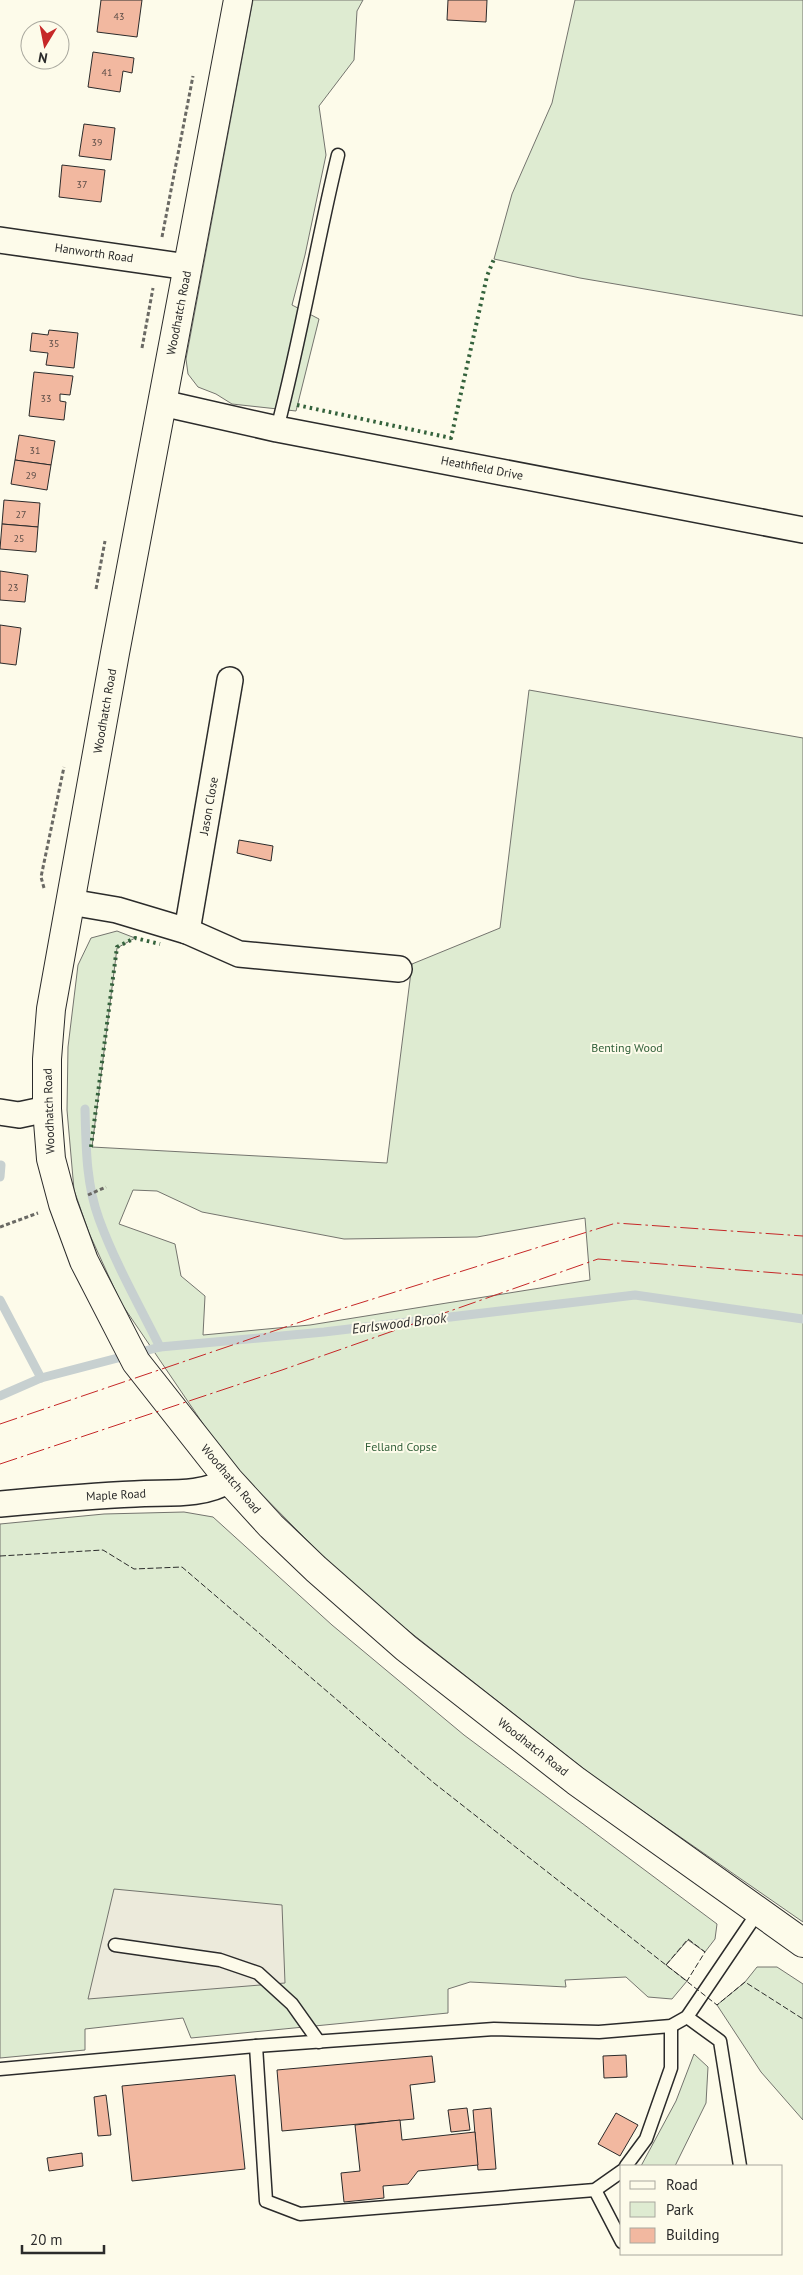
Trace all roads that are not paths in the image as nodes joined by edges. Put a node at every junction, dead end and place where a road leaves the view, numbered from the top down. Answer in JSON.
{"nodes":[{"id":1,"x":238,"y":0,"type":"edge"},
{"id":2,"x":338,"y":155,"type":"dead end"},
{"id":3,"x":0,"y":240,"type":"edge"},
{"id":4,"x":188,"y":267,"type":"junction"},
{"id":5,"x":162,"y":403,"type":"junction"},
{"id":6,"x":277,"y":429,"type":"junction"},
{"id":7,"x":803,"y":530,"type":"edge"},
{"id":8,"x":230,"y":680,"type":"dead end"},
{"id":9,"x":70,"y":902,"type":"junction"},
{"id":10,"x":187,"y":932,"type":"junction"},
{"id":11,"x":399,"y":969,"type":"dead end"},
{"id":12,"x":47,"y":1109,"type":"junction"},
{"id":13,"x":0,"y":1112,"type":"edge"},
{"id":14,"x":229,"y":1480,"type":"junction"},
{"id":15,"x":0,"y":1504,"type":"edge"},
{"id":16,"x":758,"y":1912,"type":"junction"},
{"id":17,"x":803,"y":1943,"type":"edge"},
{"id":18,"x":115,"y":1945,"type":"dead end"},
{"id":19,"x":687,"y":2017,"type":"junction"},
{"id":20,"x":671,"y":2026,"type":"junction"},
{"id":21,"x":319,"y":2042,"type":"junction"},
{"id":22,"x":256,"y":2046,"type":"junction"},
{"id":23,"x":0,"y":2069,"type":"edge"},
{"id":24,"x":627,"y":2165,"type":"edge"},
{"id":25,"x":740,"y":2165,"type":"edge"},
{"id":26,"x":620,"y":2173,"type":"edge"},
{"id":27,"x":595,"y":2190,"type":"junction"},
{"id":28,"x":620,"y":2238,"type":"edge"}],
"edges":[{"from":1,"to":4,"type":"main road","name":"Woodhatch Road"},
{"from":2,"to":6,"type":"lane"},
{"from":3,"to":4,"type":"street","name":"Hanworth Road"},
{"from":4,"to":5,"type":"main road","name":"Woodhatch Road"},
{"from":5,"to":6,"type":"street","name":"Heathfield Drive"},
{"from":5,"to":9,"type":"main road","name":"Woodhatch Road"},
{"from":6,"to":7,"type":"street","name":"Heathfield Drive"},
{"from":8,"to":10,"type":"street","name":"Jason Close"},
{"from":9,"to":10,"type":"street"},
{"from":9,"to":12,"type":"main road","name":"Woodhatch Road"},
{"from":10,"to":11,"type":"street"},
{"from":12,"to":13,"type":"street"},
{"from":12,"to":14,"type":"main road","name":"Woodhatch Road"},
{"from":14,"to":15,"type":"street","name":"Maple Road"},
{"from":14,"to":16,"type":"main road","name":"Woodhatch Road"},
{"from":16,"to":17,"type":"main road","name":"Woodhatch Road"},
{"from":16,"to":19,"type":"lane"},
{"from":18,"to":21,"type":"lane"},
{"from":19,"to":20,"type":"lane"},
{"from":19,"to":25,"type":"lane"},
{"from":20,"to":21,"type":"lane"},
{"from":20,"to":24,"type":"lane"},
{"from":21,"to":22,"type":"lane"},
{"from":22,"to":23,"type":"lane"},
{"from":22,"to":27,"type":"lane"},
{"from":26,"to":27,"type":"lane"},
{"from":27,"to":28,"type":"lane"}]}
